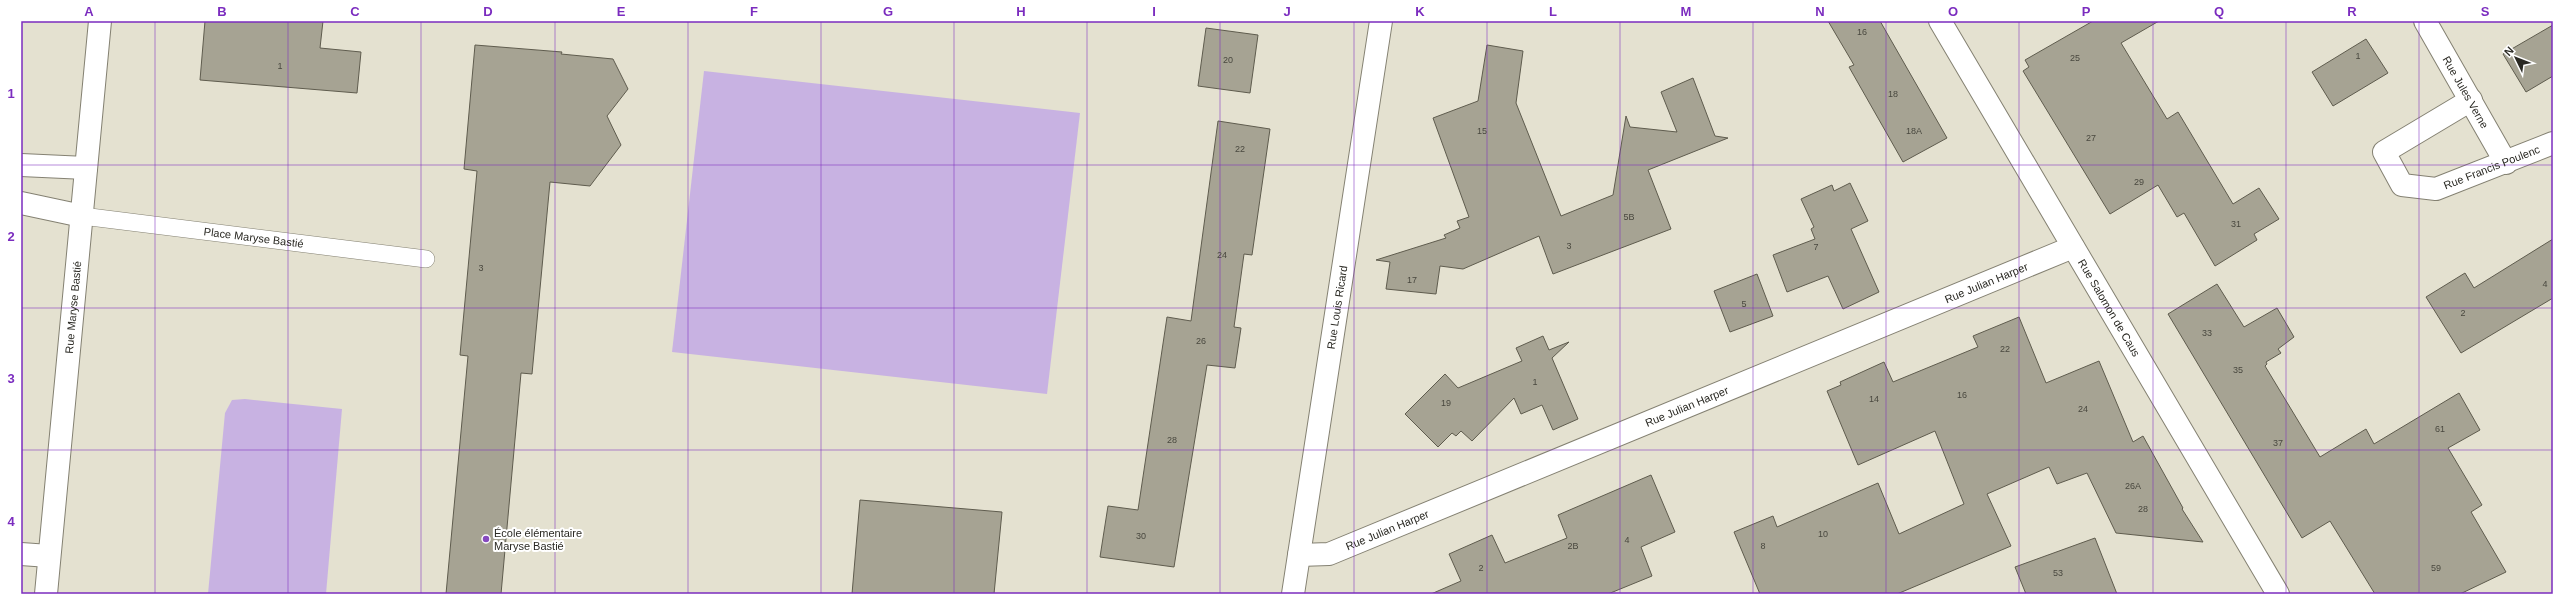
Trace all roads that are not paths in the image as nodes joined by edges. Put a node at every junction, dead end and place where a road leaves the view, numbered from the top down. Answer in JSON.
{"nodes":[{"id":1,"x":100,"y":21,"type":"edge"},
{"id":2,"x":1381,"y":21,"type":"edge"},
{"id":3,"x":1940,"y":21,"type":"edge"},
{"id":4,"x":2425,"y":21,"type":"edge"},
{"id":5,"x":2471,"y":100,"type":"junction"},
{"id":6,"x":2553,"y":143,"type":"edge"},
{"id":7,"x":2506,"y":163,"type":"junction"},
{"id":8,"x":21,"y":165,"type":"edge"},
{"id":9,"x":86,"y":168,"type":"junction"},
{"id":10,"x":21,"y":203,"type":"edge"},
{"id":11,"x":82,"y":216,"type":"junction"},
{"id":12,"x":2073,"y":247,"type":"junction"},
{"id":13,"x":426,"y":259,"type":"dead end"},
{"id":14,"x":21,"y":554,"type":"edge"},
{"id":15,"x":1299,"y":555,"type":"junction"},
{"id":16,"x":49,"y":556,"type":"junction"},
{"id":17,"x":46,"y":594,"type":"edge"},
{"id":18,"x":1293,"y":594,"type":"edge"},
{"id":19,"x":2278,"y":594,"type":"edge"}],
"edges":[{"from":1,"to":9,"type":"street","name":"Rue Maryse Bastié"},
{"from":2,"to":15,"type":"street","name":"Rue Louis Ricard"},
{"from":3,"to":12,"type":"street","name":"Rue Salomon de Caus"},
{"from":4,"to":5,"type":"street","name":"Rue Jules Verne"},
{"from":5,"to":7,"type":"street","name":"Rue Jules Verne"},
{"from":5,"to":7,"type":"street","name":"Rue Francis Poulenc"},
{"from":6,"to":7,"type":"street","name":"Rue Francis Poulenc"},
{"from":8,"to":9,"type":"street"},
{"from":9,"to":11,"type":"street","name":"Rue Maryse Bastié"},
{"from":10,"to":11,"type":"street"},
{"from":11,"to":13,"type":"lane","name":"Place Maryse Bastié"},
{"from":11,"to":16,"type":"street","name":"Rue Maryse Bastié"},
{"from":12,"to":15,"type":"street","name":"Rue Julian Harper"},
{"from":12,"to":19,"type":"street","name":"Rue Salomon de Caus"},
{"from":14,"to":16,"type":"street"},
{"from":15,"to":18,"type":"street","name":"Rue Louis Ricard"},
{"from":16,"to":17,"type":"street","name":"Rue Maryse Bastié"}]}
